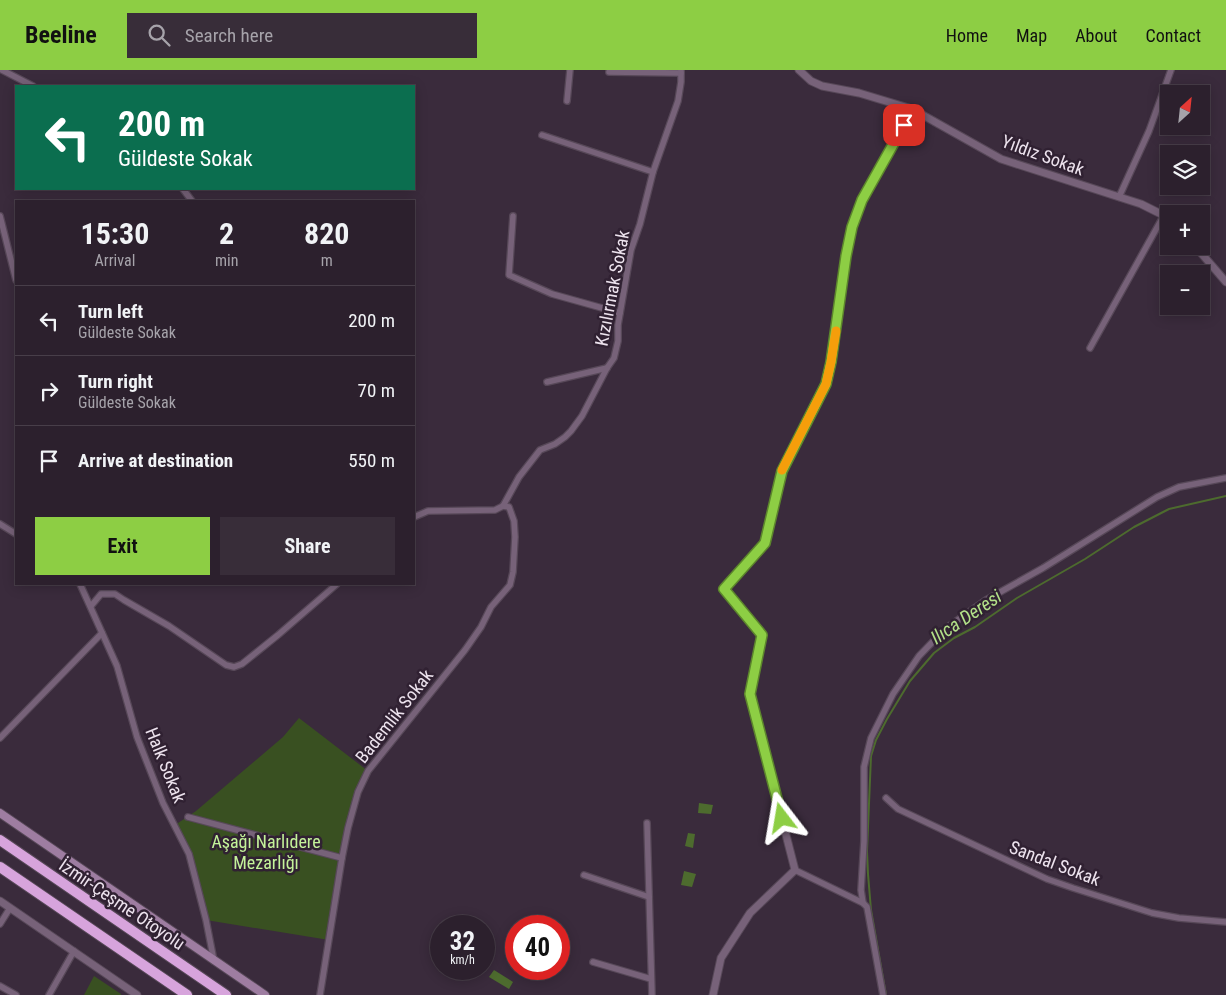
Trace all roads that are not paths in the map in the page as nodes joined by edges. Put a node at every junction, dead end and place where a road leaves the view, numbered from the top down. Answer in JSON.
{"nodes":[{"id":1,"x":1,"y":70,"type":"edge"},
{"id":2,"x":570,"y":70,"type":"edge"},
{"id":3,"x":799,"y":70,"type":"edge"},
{"id":4,"x":1171,"y":70,"type":"edge"},
{"id":5,"x":609,"y":72,"type":"dead end"},
{"id":6,"x":681,"y":72,"type":"edge"},
{"id":7,"x":31,"y":85,"type":"edge"},
{"id":8,"x":567,"y":101,"type":"dead end"},
{"id":9,"x":912,"y":110,"type":"junction"},
{"id":10,"x":542,"y":135,"type":"dead end"},
{"id":11,"x":653,"y":172,"type":"junction"},
{"id":12,"x":1119,"y":197,"type":"junction"},
{"id":13,"x":1160,"y":214,"type":"edge"},
{"id":14,"x":0,"y":216,"type":"edge"},
{"id":15,"x":513,"y":216,"type":"dead end"},
{"id":16,"x":1160,"y":227,"type":"edge"},
{"id":17,"x":1203,"y":255,"type":"edge"},
{"id":18,"x":15,"y":276,"type":"edge"},
{"id":19,"x":1226,"y":282,"type":"edge"},
{"id":20,"x":620,"y":313,"type":"junction"},
{"id":21,"x":1090,"y":348,"type":"dead end"},
{"id":22,"x":607,"y":368,"type":"junction"},
{"id":23,"x":547,"y":382,"type":"dead end"},
{"id":24,"x":1226,"y":478,"type":"edge"},
{"id":25,"x":504,"y":506,"type":"junction"},
{"id":26,"x":415,"y":517,"type":"edge"},
{"id":27,"x":0,"y":524,"type":"edge"},
{"id":28,"x":15,"y":533,"type":"edge"},
{"id":29,"x":81,"y":585,"type":"edge"},
{"id":30,"x":336,"y":585,"type":"edge"},
{"id":31,"x":92,"y":606,"type":"junction"},
{"id":32,"x":102,"y":633,"type":"junction"},
{"id":33,"x":0,"y":738,"type":"edge"},
{"id":34,"x":886,"y":798,"type":"dead end"},
{"id":35,"x":0,"y":813,"type":"edge"},
{"id":36,"x":188,"y":817,"type":"dead end"},
{"id":37,"x":647,"y":823,"type":"dead end"},
{"id":38,"x":0,"y":840,"type":"edge"},
{"id":39,"x":342,"y":858,"type":"junction"},
{"id":40,"x":0,"y":867,"type":"edge"},
{"id":41,"x":795,"y":870,"type":"junction"},
{"id":42,"x":584,"y":875,"type":"dead end"},
{"id":43,"x":649,"y":897,"type":"junction"},
{"id":44,"x":0,"y":901,"type":"edge"},
{"id":45,"x":863,"y":902,"type":"junction"},
{"id":46,"x":10,"y":908,"type":"junction"},
{"id":47,"x":1226,"y":922,"type":"edge"},
{"id":48,"x":0,"y":924,"type":"edge"},
{"id":49,"x":74,"y":952,"type":"junction"},
{"id":50,"x":214,"y":961,"type":"junction"},
{"id":51,"x":593,"y":962,"type":"dead end"},
{"id":52,"x":651,"y":979,"type":"junction"},
{"id":53,"x":0,"y":986,"type":"edge"},
{"id":54,"x":16,"y":995,"type":"edge"},
{"id":55,"x":50,"y":995,"type":"edge"},
{"id":56,"x":137,"y":995,"type":"edge"},
{"id":57,"x":187,"y":995,"type":"edge"},
{"id":58,"x":226,"y":995,"type":"edge"},
{"id":59,"x":265,"y":995,"type":"edge"},
{"id":60,"x":320,"y":995,"type":"edge"},
{"id":61,"x":652,"y":995,"type":"edge"},
{"id":62,"x":713,"y":995,"type":"edge"},
{"id":63,"x":883,"y":995,"type":"edge"}],
"edges":[{"from":1,"to":7,"type":"street"},
{"from":2,"to":8,"type":"street"},
{"from":3,"to":9,"type":"street","name":"Yıldız Sokak"},
{"from":4,"to":12,"type":"street"},
{"from":5,"to":6,"type":"street"},
{"from":6,"to":11,"type":"street","name":"Kızılırmak Sokak"},
{"from":9,"to":12,"type":"street","name":"Yıldız Sokak"},
{"from":9,"to":41,"type":"street"},
{"from":10,"to":11,"type":"street"},
{"from":11,"to":20,"type":"street","name":"Kızılırmak Sokak"},
{"from":12,"to":13,"type":"street","name":"Yıldız Sokak"},
{"from":14,"to":18,"type":"street"},
{"from":15,"to":20,"type":"street"},
{"from":16,"to":21,"type":"street"},
{"from":17,"to":19,"type":"street"},
{"from":20,"to":22,"type":"street","name":"Kızılırmak Sokak"},
{"from":22,"to":23,"type":"street"},
{"from":22,"to":25,"type":"street","name":"Kızılırmak Sokak"},
{"from":24,"to":45,"type":"street"},
{"from":25,"to":26,"type":"street"},
{"from":25,"to":39,"type":"street","name":"Bademlik Sokak"},
{"from":27,"to":28,"type":"street"},
{"from":29,"to":31,"type":"street","name":"Halk Sokak"},
{"from":30,"to":31,"type":"street"},
{"from":31,"to":32,"type":"street","name":"Halk Sokak"},
{"from":32,"to":33,"type":"street"},
{"from":32,"to":50,"type":"street","name":"Halk Sokak"},
{"from":34,"to":47,"type":"street","name":"Sandal Sokak"},
{"from":35,"to":50,"type":"main road"},
{"from":36,"to":39,"type":"street"},
{"from":37,"to":43,"type":"street"},
{"from":38,"to":58,"type":"highway","name":"İzmir-Çeşme Otoyolu"},
{"from":39,"to":60,"type":"street","name":"Bademlik Sokak"},
{"from":40,"to":57,"type":"highway"},
{"from":41,"to":45,"type":"street"},
{"from":41,"to":62,"type":"street"},
{"from":42,"to":43,"type":"street"},
{"from":43,"to":52,"type":"street"},
{"from":44,"to":46,"type":"street"},
{"from":45,"to":63,"type":"street"},
{"from":46,"to":48,"type":"street"},
{"from":46,"to":49,"type":"street"},
{"from":49,"to":55,"type":"street"},
{"from":49,"to":56,"type":"street"},
{"from":50,"to":59,"type":"main road"},
{"from":51,"to":52,"type":"street"},
{"from":52,"to":61,"type":"street"},
{"from":53,"to":54,"type":"street"}]}
